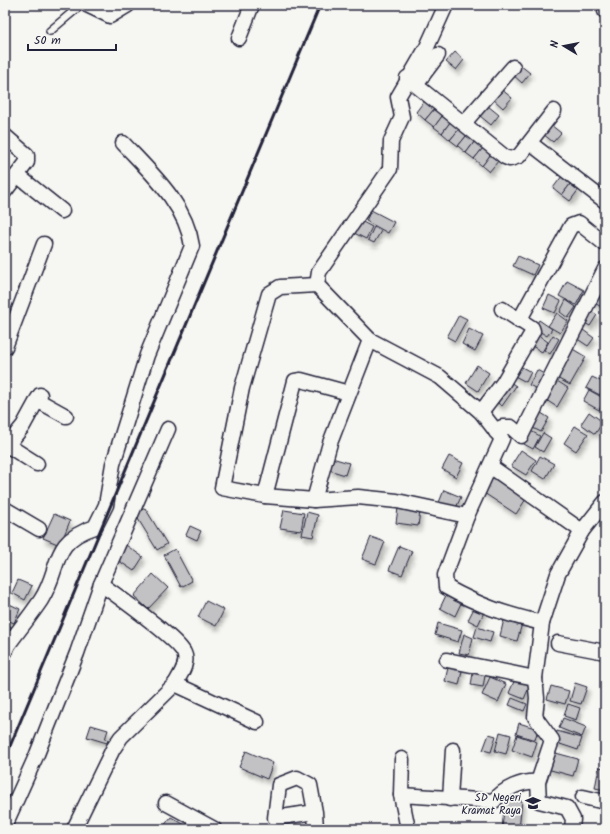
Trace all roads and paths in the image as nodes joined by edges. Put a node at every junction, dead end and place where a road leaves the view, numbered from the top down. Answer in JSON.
{"nodes":[{"id":1,"x":81,"y":5,"type":"edge"},
{"id":2,"x":87,"y":5,"type":"edge"},
{"id":3,"x":128,"y":5,"type":"edge"},
{"id":4,"x":252,"y":5,"type":"edge"},
{"id":5,"x":446,"y":5,"type":"edge"},
{"id":6,"x":604,"y":5,"type":"edge"},
{"id":7,"x":605,"y":11,"type":"edge"},
{"id":8,"x":50,"y":31,"type":"dead end"},
{"id":9,"x":239,"y":38,"type":"dead end"},
{"id":10,"x":438,"y":55,"type":"dead end"},
{"id":11,"x":513,"y":67,"type":"dead end"},
{"id":12,"x":412,"y":81,"type":"junction"},
{"id":13,"x":554,"y":111,"type":"dead end"},
{"id":14,"x":464,"y":123,"type":"junction"},
{"id":15,"x":5,"y":136,"type":"edge"},
{"id":16,"x":124,"y":143,"type":"dead end"},
{"id":17,"x":530,"y":143,"type":"junction"},
{"id":18,"x":17,"y":175,"type":"junction"},
{"id":19,"x":5,"y":191,"type":"edge"},
{"id":20,"x":605,"y":201,"type":"edge"},
{"id":21,"x":62,"y":211,"type":"dead end"},
{"id":22,"x":44,"y":244,"type":"dead end"},
{"id":23,"x":605,"y":244,"type":"edge"},
{"id":24,"x":605,"y":269,"type":"edge"},
{"id":25,"x":317,"y":285,"type":"junction"},
{"id":26,"x":502,"y":309,"type":"dead end"},
{"id":27,"x":519,"y":321,"type":"junction"},
{"id":28,"x":368,"y":337,"type":"junction"},
{"id":29,"x":5,"y":347,"type":"edge"},
{"id":30,"x":357,"y":352,"type":"dead end"},
{"id":31,"x":349,"y":393,"type":"junction"},
{"id":32,"x":481,"y":412,"type":"junction"},
{"id":33,"x":66,"y":416,"type":"dead end"},
{"id":34,"x":168,"y":428,"type":"dead end"},
{"id":35,"x":496,"y":432,"type":"junction"},
{"id":36,"x":6,"y":447,"type":"edge"},
{"id":37,"x":37,"y":464,"type":"dead end"},
{"id":38,"x":490,"y":466,"type":"junction"},
{"id":39,"x":265,"y":496,"type":"junction"},
{"id":40,"x":314,"y":500,"type":"junction"},
{"id":41,"x":605,"y":502,"type":"edge"},
{"id":42,"x":5,"y":509,"type":"edge"},
{"id":43,"x":467,"y":516,"type":"junction"},
{"id":44,"x":39,"y":529,"type":"dead end"},
{"id":45,"x":582,"y":531,"type":"junction"},
{"id":46,"x":101,"y":584,"type":"junction"},
{"id":47,"x":542,"y":623,"type":"junction"},
{"id":48,"x":558,"y":643,"type":"dead end"},
{"id":49,"x":6,"y":647,"type":"edge"},
{"id":50,"x":605,"y":652,"type":"edge"},
{"id":51,"x":446,"y":660,"type":"dead end"},
{"id":52,"x":535,"y":678,"type":"junction"},
{"id":53,"x":175,"y":684,"type":"junction"},
{"id":54,"x":257,"y":722,"type":"dead end"},
{"id":55,"x":453,"y":750,"type":"dead end"},
{"id":56,"x":402,"y":759,"type":"dead end"},
{"id":57,"x":538,"y":782,"type":"junction"},
{"id":58,"x":401,"y":795,"type":"junction"},
{"id":59,"x":583,"y":797,"type":"dead end"},
{"id":60,"x":450,"y":799,"type":"junction"},
{"id":61,"x":605,"y":802,"type":"edge"},
{"id":62,"x":166,"y":803,"type":"dead end"},
{"id":63,"x":314,"y":812,"type":"junction"},
{"id":64,"x":274,"y":823,"type":"edge"},
{"id":65,"x":5,"y":825,"type":"edge"},
{"id":66,"x":197,"y":825,"type":"edge"},
{"id":67,"x":74,"y":829,"type":"edge"},
{"id":68,"x":214,"y":829,"type":"edge"},
{"id":69,"x":316,"y":829,"type":"edge"},
{"id":70,"x":408,"y":829,"type":"edge"},
{"id":71,"x":572,"y":829,"type":"edge"}],
"edges":[{"from":1,"to":8,"type":"lane"},
{"from":2,"to":3,"type":"street"},
{"from":4,"to":9,"type":"street"},
{"from":5,"to":12,"type":"street"},
{"from":6,"to":7,"type":"street"},
{"from":10,"to":12,"type":"street"},
{"from":11,"to":14,"type":"street"},
{"from":12,"to":14,"type":"street"},
{"from":12,"to":25,"type":"street"},
{"from":13,"to":17,"type":"street"},
{"from":14,"to":17,"type":"street"},
{"from":15,"to":18,"type":"street"},
{"from":16,"to":49,"type":"street"},
{"from":17,"to":20,"type":"street"},
{"from":18,"to":19,"type":"street"},
{"from":18,"to":21,"type":"street"},
{"from":22,"to":29,"type":"street"},
{"from":23,"to":27,"type":"street"},
{"from":24,"to":35,"type":"street"},
{"from":25,"to":28,"type":"street"},
{"from":25,"to":39,"type":"street"},
{"from":26,"to":27,"type":"street"},
{"from":27,"to":32,"type":"street"},
{"from":28,"to":30,"type":"street"},
{"from":28,"to":31,"type":"street"},
{"from":28,"to":32,"type":"street"},
{"from":31,"to":39,"type":"street"},
{"from":31,"to":40,"type":"street"},
{"from":32,"to":35,"type":"street"},
{"from":33,"to":36,"type":"street"},
{"from":34,"to":46,"type":"street"},
{"from":35,"to":38,"type":"street"},
{"from":36,"to":37,"type":"street"},
{"from":38,"to":43,"type":"street"},
{"from":38,"to":45,"type":"street"},
{"from":39,"to":40,"type":"street"},
{"from":40,"to":43,"type":"street"},
{"from":41,"to":45,"type":"street"},
{"from":42,"to":44,"type":"street"},
{"from":43,"to":47,"type":"street"},
{"from":45,"to":47,"type":"street"},
{"from":46,"to":53,"type":"street"},
{"from":46,"to":65,"type":"street"},
{"from":47,"to":52,"type":"street"},
{"from":48,"to":50,"type":"street"},
{"from":51,"to":52,"type":"street"},
{"from":52,"to":57,"type":"street"},
{"from":53,"to":54,"type":"street"},
{"from":53,"to":67,"type":"street"},
{"from":55,"to":60,"type":"street"},
{"from":56,"to":58,"type":"street"},
{"from":57,"to":60,"type":"street"},
{"from":57,"to":71,"type":"street"},
{"from":58,"to":60,"type":"street"},
{"from":58,"to":70,"type":"street"},
{"from":59,"to":61,"type":"street"},
{"from":62,"to":66,"type":"street"},
{"from":63,"to":64,"type":"street"},
{"from":63,"to":64,"type":"street"},
{"from":63,"to":69,"type":"street"},
{"from":66,"to":68,"type":"street"}]}
